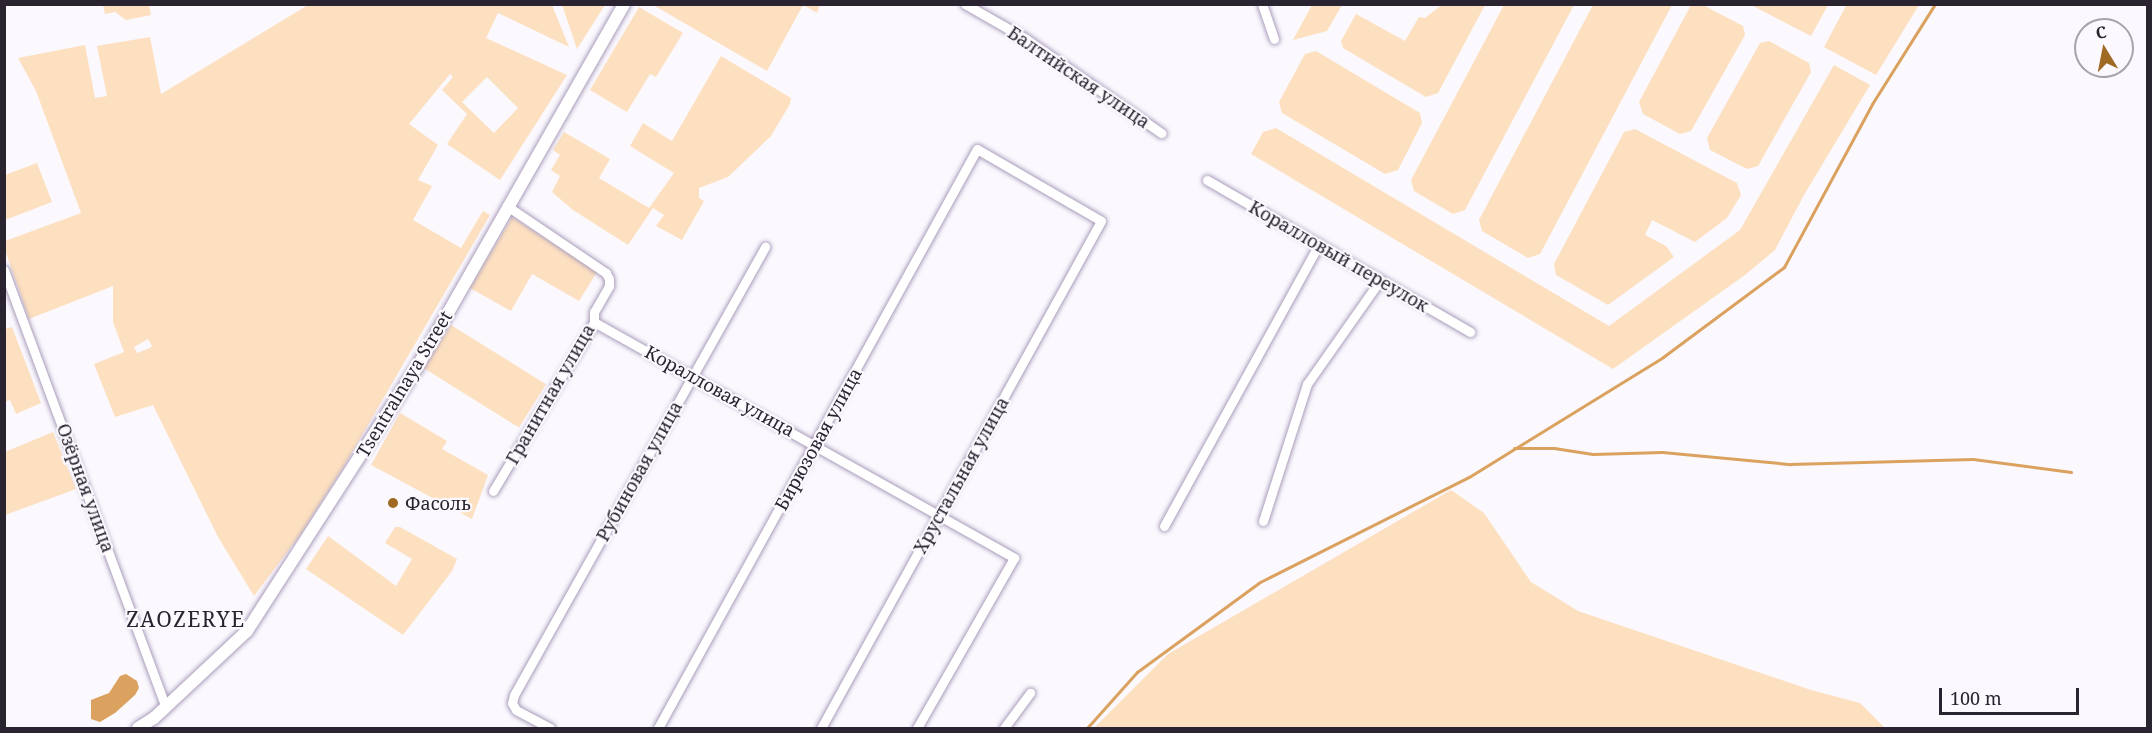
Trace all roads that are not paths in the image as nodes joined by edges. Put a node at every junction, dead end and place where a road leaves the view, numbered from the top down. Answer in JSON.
{"nodes":[{"id":1,"x":624,"y":4,"type":"edge"},
{"id":2,"x":965,"y":4,"type":"edge"},
{"id":3,"x":1262,"y":4,"type":"edge"},
{"id":4,"x":980,"y":8,"type":"edge"},
{"id":5,"x":1274,"y":39,"type":"dead end"},
{"id":6,"x":1161,"y":133,"type":"dead end"},
{"id":7,"x":1207,"y":180,"type":"dead end"},
{"id":8,"x":507,"y":206,"type":"junction"},
{"id":9,"x":1101,"y":221,"type":"joint"},
{"id":10,"x":1319,"y":244,"type":"junction"},
{"id":11,"x":765,"y":247,"type":"dead end"},
{"id":12,"x":4,"y":270,"type":"edge"},
{"id":13,"x":1380,"y":280,"type":"junction"},
{"id":14,"x":594,"y":322,"type":"junction"},
{"id":15,"x":1470,"y":332,"type":"dead end"},
{"id":16,"x":693,"y":376,"type":"junction"},
{"id":17,"x":815,"y":444,"type":"junction"},
{"id":18,"x":494,"y":491,"type":"dead end"},
{"id":19,"x":939,"y":516,"type":"junction"},
{"id":20,"x":1263,"y":521,"type":"dead end"},
{"id":21,"x":1164,"y":526,"type":"dead end"},
{"id":22,"x":1030,"y":693,"type":"dead end"},
{"id":23,"x":166,"y":707,"type":"junction"},
{"id":24,"x":138,"y":729,"type":"edge"},
{"id":25,"x":550,"y":729,"type":"edge"},
{"id":26,"x":658,"y":729,"type":"edge"},
{"id":27,"x":821,"y":729,"type":"edge"},
{"id":28,"x":917,"y":729,"type":"edge"},
{"id":29,"x":1004,"y":729,"type":"edge"}],
"edges":[{"from":1,"to":8,"type":"main road","name":"Tsentralnaya Street"},
{"from":2,"to":4,"type":"street","name":"Балтийская улица"},
{"from":3,"to":5,"type":"street"},
{"from":4,"to":6,"type":"street","name":"Балтийская улица"},
{"from":7,"to":10,"type":"street","name":"Коралловый переулок"},
{"from":8,"to":14,"type":"street","name":"Гранитная улица"},
{"from":8,"to":23,"type":"main road","name":"Tsentralnaya Street"},
{"from":9,"to":17,"type":"street","name":"Бирюзовая улица"},
{"from":9,"to":19,"type":"street","name":"Хрустальная улица"},
{"from":10,"to":13,"type":"street","name":"Коралловый переулок"},
{"from":10,"to":21,"type":"street"},
{"from":11,"to":16,"type":"street","name":"Рубиновая улица"},
{"from":12,"to":23,"type":"street","name":"Озёрная улица"},
{"from":13,"to":15,"type":"street","name":"Коралловый переулок"},
{"from":13,"to":20,"type":"street"},
{"from":14,"to":16,"type":"street","name":"Коралловая улица"},
{"from":14,"to":18,"type":"street","name":"Гранитная улица"},
{"from":16,"to":17,"type":"street","name":"Коралловая улица"},
{"from":16,"to":25,"type":"street","name":"Рубиновая улица"},
{"from":17,"to":19,"type":"street","name":"Коралловая улица"},
{"from":17,"to":26,"type":"street","name":"Бирюзовая улица"},
{"from":19,"to":27,"type":"street","name":"Хрустальная улица"},
{"from":19,"to":28,"type":"street","name":"Коралловая улица"},
{"from":22,"to":29,"type":"street"},
{"from":23,"to":24,"type":"main road","name":"Tsentralnaya Street"}]}
